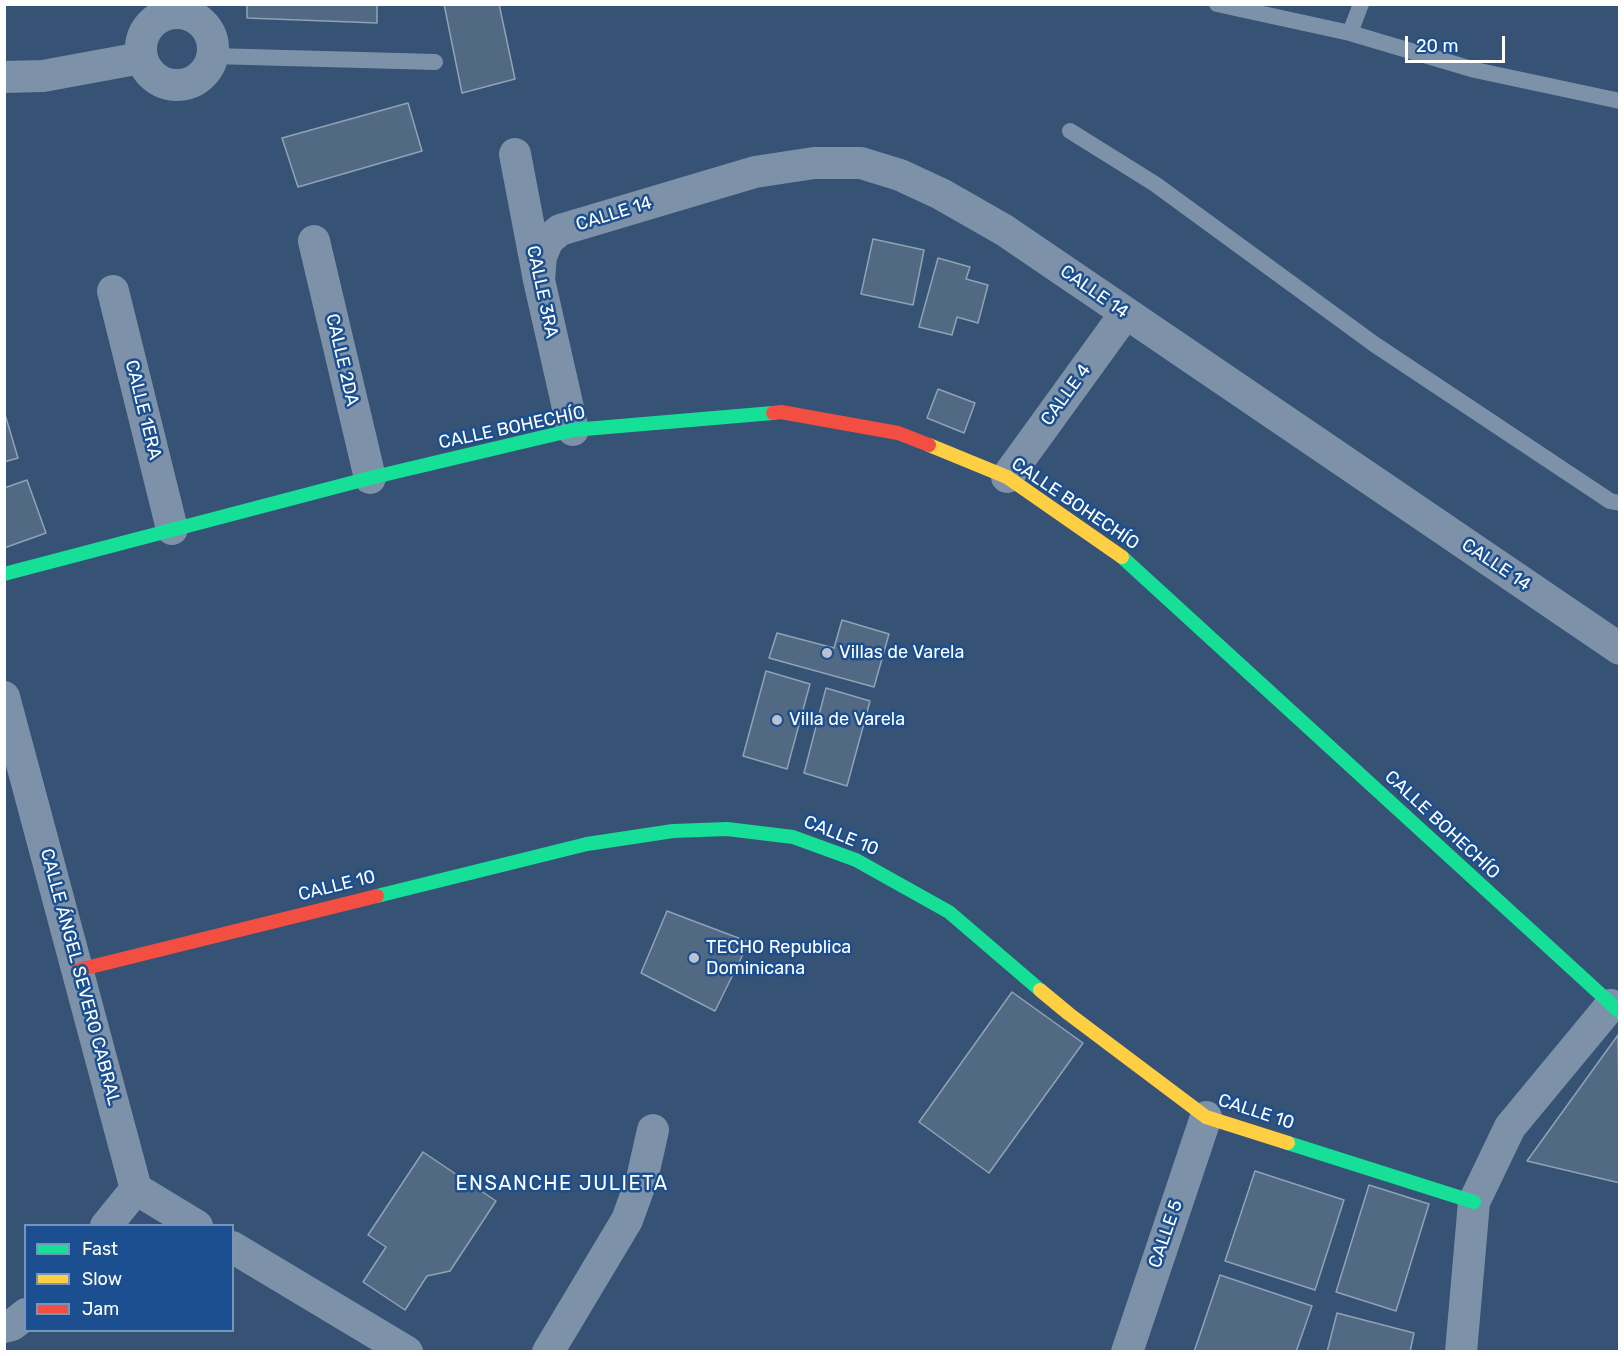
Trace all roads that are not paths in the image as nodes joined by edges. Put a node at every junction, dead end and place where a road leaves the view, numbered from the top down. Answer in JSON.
{"nodes":[{"id":1,"x":1217,"y":4,"type":"edge"},
{"id":2,"x":1361,"y":4,"type":"edge"},
{"id":3,"x":1350,"y":33,"type":"junction"},
{"id":4,"x":213,"y":56,"type":"junction"},
{"id":5,"x":141,"y":58,"type":"junction"},
{"id":6,"x":435,"y":62,"type":"dead end"},
{"id":7,"x":4,"y":76,"type":"edge"},
{"id":8,"x":1620,"y":101,"type":"edge"},
{"id":9,"x":1070,"y":131,"type":"dead end"},
{"id":10,"x":515,"y":154,"type":"dead end"},
{"id":11,"x":314,"y":242,"type":"dead end"},
{"id":12,"x":538,"y":280,"type":"junction"},
{"id":13,"x":113,"y":291,"type":"dead end"},
{"id":14,"x":1125,"y":314,"type":"junction"},
{"id":15,"x":573,"y":430,"type":"junction"},
{"id":16,"x":1007,"y":477,"type":"junction"},
{"id":17,"x":370,"y":478,"type":"junction"},
{"id":18,"x":1620,"y":503,"type":"edge"},
{"id":19,"x":172,"y":529,"type":"junction"},
{"id":20,"x":4,"y":574,"type":"edge"},
{"id":21,"x":1620,"y":649,"type":"edge"},
{"id":22,"x":4,"y":697,"type":"edge"},
{"id":23,"x":78,"y":970,"type":"junction"},
{"id":24,"x":1615,"y":1009,"type":"edge"},
{"id":25,"x":1206,"y":1117,"type":"junction"},
{"id":26,"x":652,"y":1130,"type":"dead end"},
{"id":27,"x":136,"y":1188,"type":"junction"},
{"id":28,"x":1474,"y":1202,"type":"junction"},
{"id":29,"x":108,"y":1224,"type":"edge"},
{"id":30,"x":194,"y":1224,"type":"edge"},
{"id":31,"x":234,"y":1248,"type":"edge"},
{"id":32,"x":24,"y":1316,"type":"edge"},
{"id":33,"x":4,"y":1327,"type":"edge"},
{"id":34,"x":407,"y":1352,"type":"edge"},
{"id":35,"x":548,"y":1352,"type":"edge"},
{"id":36,"x":1127,"y":1352,"type":"edge"},
{"id":37,"x":1461,"y":1352,"type":"edge"}],
"edges":[{"from":1,"to":3,"type":"lane"},
{"from":2,"to":3,"type":"lane"},
{"from":3,"to":8,"type":"lane"},
{"from":4,"to":5,"type":"street"},
{"from":4,"to":5,"type":"street"},
{"from":4,"to":6,"type":"lane"},
{"from":5,"to":7,"type":"street"},
{"from":9,"to":18,"type":"lane"},
{"from":10,"to":12,"type":"street","name":"CALLE 3RA"},
{"from":11,"to":17,"type":"street","name":"CALLE 2DA"},
{"from":12,"to":14,"type":"street","name":"CALLE 14"},
{"from":12,"to":15,"type":"street","name":"CALLE 3RA"},
{"from":13,"to":19,"type":"street","name":"CALLE 1ERA"},
{"from":14,"to":16,"type":"street","name":"CALLE 4"},
{"from":14,"to":21,"type":"street","name":"CALLE 14"},
{"from":15,"to":16,"type":"street","name":"CALLE BOHECHÍO"},
{"from":15,"to":17,"type":"street","name":"CALLE BOHECHÍO"},
{"from":16,"to":24,"type":"street","name":"CALLE BOHECHÍO"},
{"from":17,"to":19,"type":"street","name":"CALLE BOHECHÍO"},
{"from":19,"to":20,"type":"street","name":"CALLE BOHECHÍO"},
{"from":22,"to":23,"type":"street","name":"CALLE ÁNGEL SEVERO CABRAL"},
{"from":23,"to":25,"type":"street","name":"CALLE 10"},
{"from":23,"to":27,"type":"street","name":"CALLE ÁNGEL SEVERO CABRAL"},
{"from":24,"to":28,"type":"street"},
{"from":25,"to":28,"type":"street","name":"CALLE 10"},
{"from":25,"to":36,"type":"street","name":"CALLE 5"},
{"from":26,"to":35,"type":"street"},
{"from":27,"to":29,"type":"street"},
{"from":27,"to":30,"type":"street"},
{"from":28,"to":37,"type":"street"},
{"from":31,"to":34,"type":"street"},
{"from":32,"to":33,"type":"street"}]}
